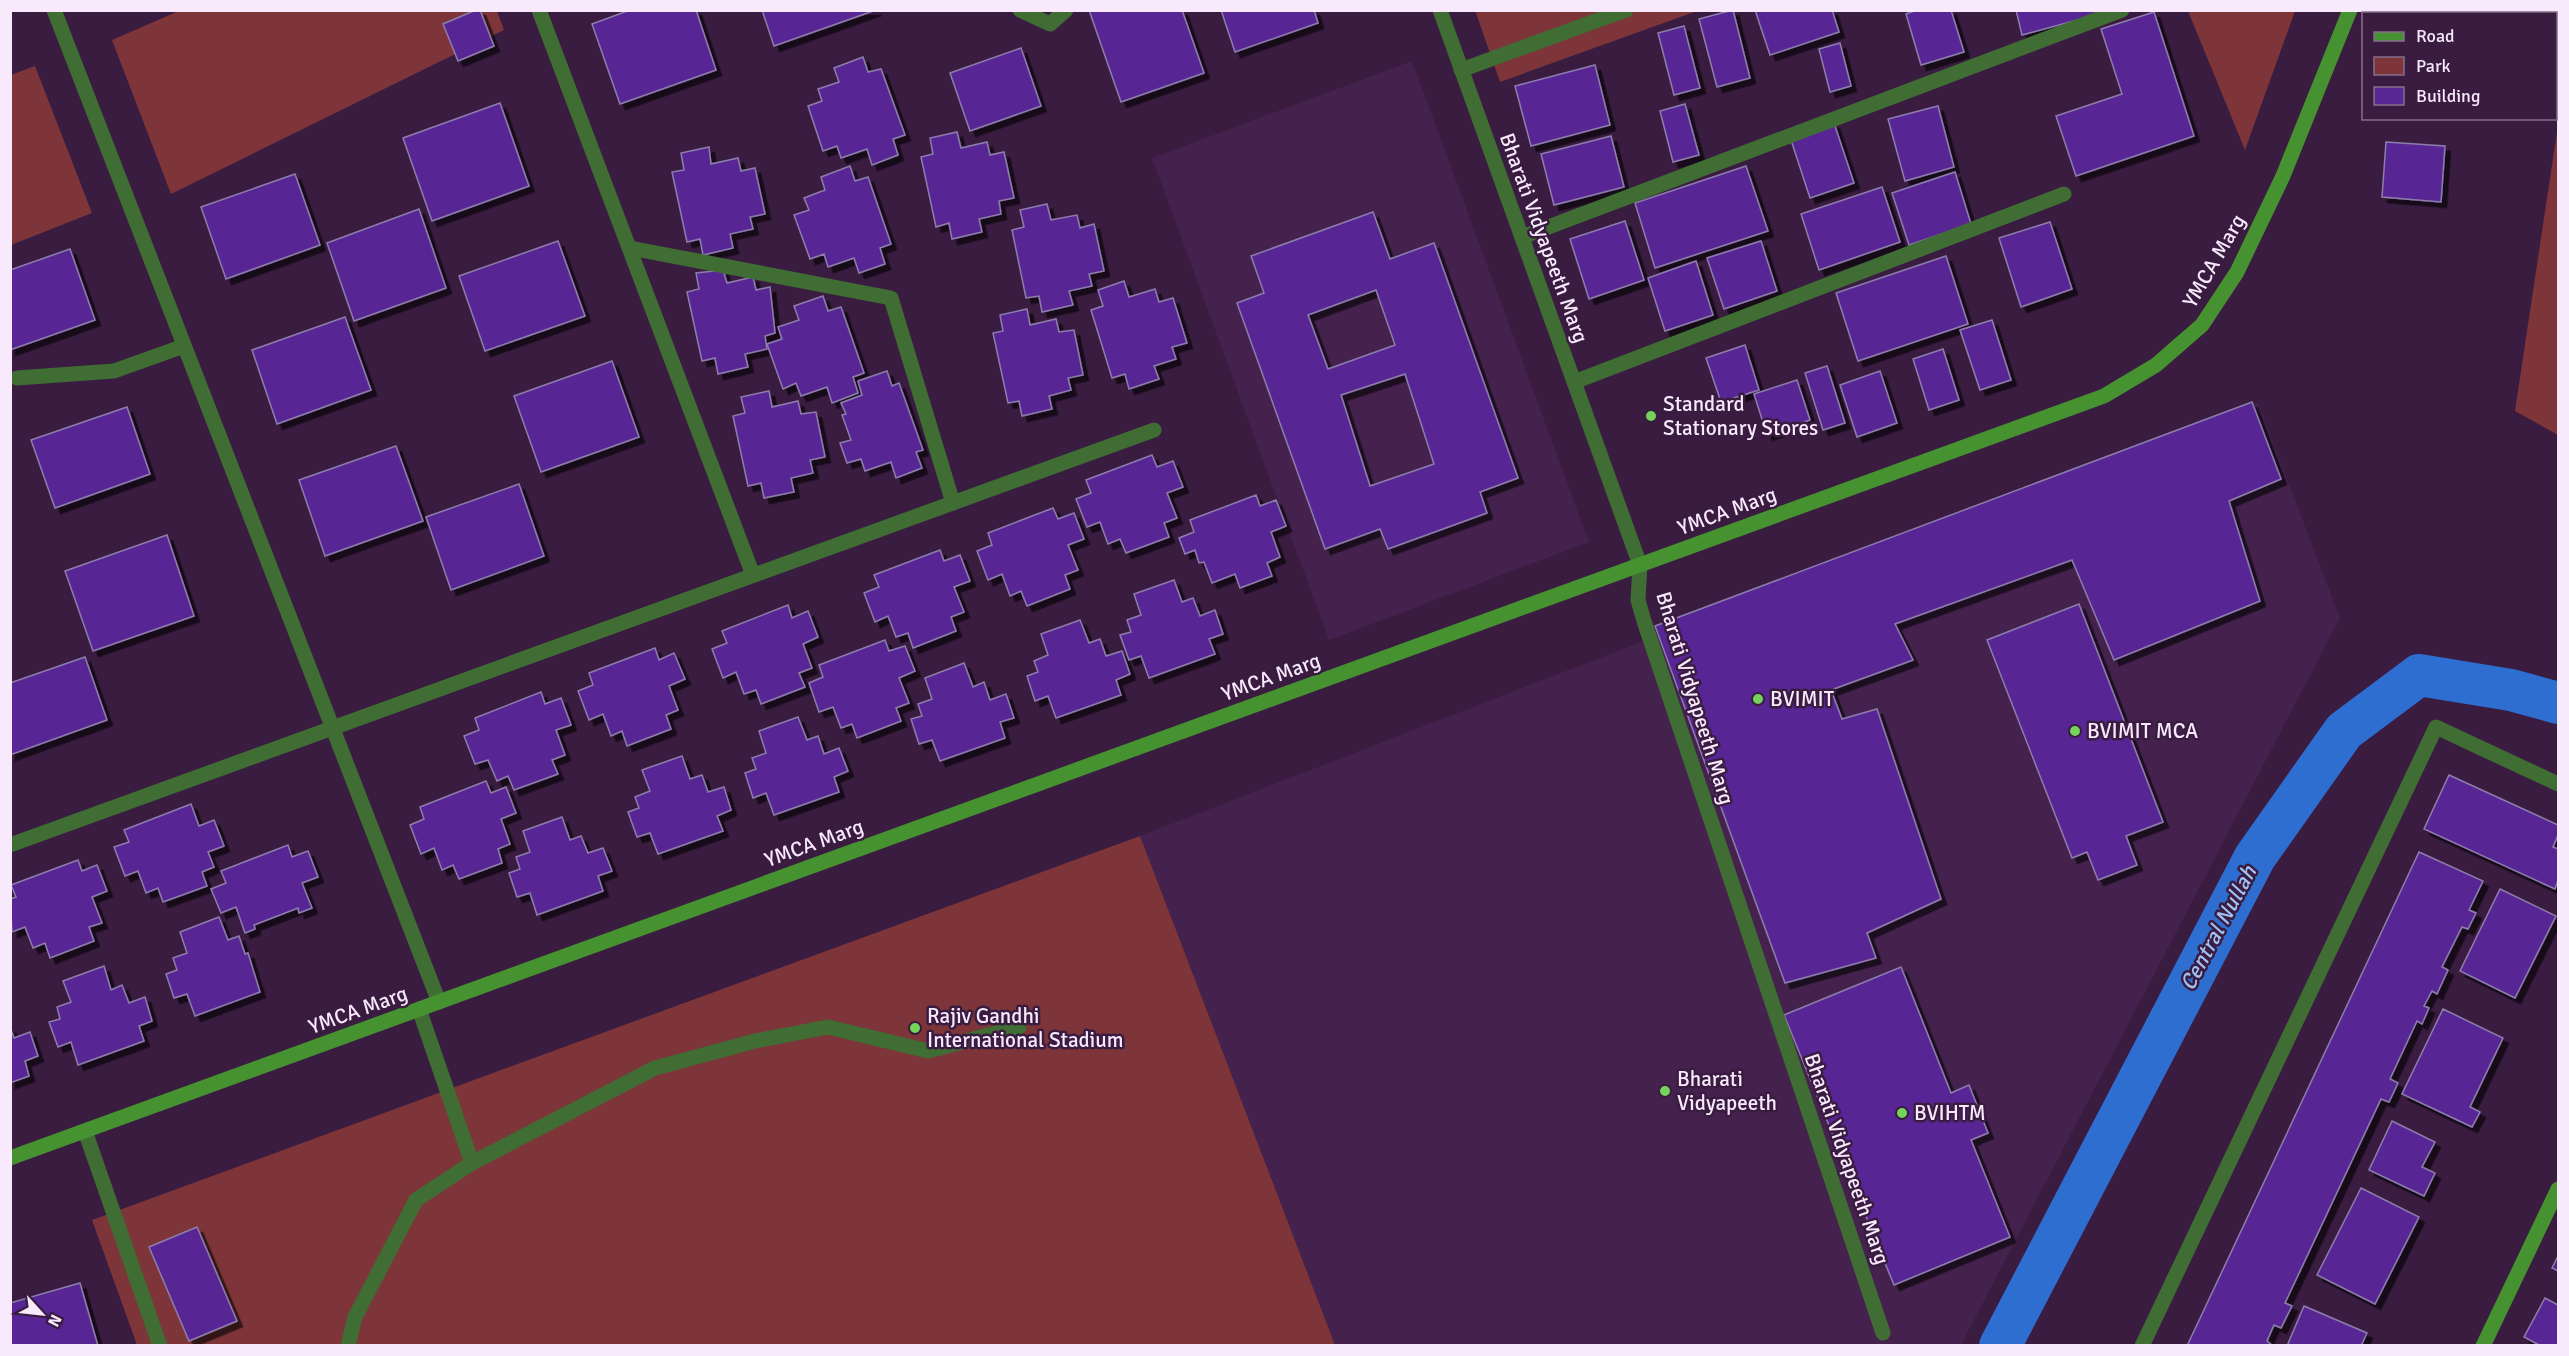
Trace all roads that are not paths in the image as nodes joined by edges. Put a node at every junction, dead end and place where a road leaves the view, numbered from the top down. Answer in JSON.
{"nodes":[{"id":1,"x":54,"y":10,"type":"edge"},
{"id":2,"x":539,"y":10,"type":"edge"},
{"id":3,"x":1020,"y":10,"type":"edge"},
{"id":4,"x":1066,"y":10,"type":"edge"},
{"id":5,"x":1440,"y":10,"type":"edge"},
{"id":6,"x":1626,"y":10,"type":"edge"},
{"id":7,"x":2122,"y":10,"type":"edge"},
{"id":8,"x":2350,"y":10,"type":"edge"},
{"id":9,"x":1461,"y":70,"type":"junction"},
{"id":10,"x":2064,"y":194,"type":"dead end"},
{"id":11,"x":1522,"y":237,"type":"junction"},
{"id":12,"x":630,"y":248,"type":"junction"},
{"id":13,"x":184,"y":346,"type":"junction"},
{"id":14,"x":17,"y":378,"type":"dead end"},
{"id":15,"x":1574,"y":382,"type":"junction"},
{"id":16,"x":1154,"y":430,"type":"dead end"},
{"id":17,"x":953,"y":503,"type":"junction"},
{"id":18,"x":1640,"y":565,"type":"junction"},
{"id":19,"x":753,"y":576,"type":"junction"},
{"id":20,"x":332,"y":728,"type":"junction"},
{"id":21,"x":2559,"y":784,"type":"edge"},
{"id":22,"x":10,"y":845,"type":"edge"},
{"id":23,"x":439,"y":1002,"type":"junction"},
{"id":24,"x":419,"y":1010,"type":"junction"},
{"id":25,"x":1019,"y":1027,"type":"dead end"},
{"id":26,"x":85,"y":1131,"type":"junction"},
{"id":27,"x":10,"y":1158,"type":"edge"},
{"id":28,"x":472,"y":1163,"type":"junction"},
{"id":29,"x":2559,"y":1189,"type":"edge"},
{"id":30,"x":1883,"y":1334,"type":"dead end"},
{"id":31,"x":160,"y":1346,"type":"edge"},
{"id":32,"x":348,"y":1346,"type":"edge"},
{"id":33,"x":2142,"y":1346,"type":"edge"},
{"id":34,"x":2482,"y":1346,"type":"edge"}],
"edges":[{"from":1,"to":13,"type":"street"},
{"from":2,"to":12,"type":"street"},
{"from":3,"to":4,"type":"street"},
{"from":5,"to":9,"type":"street","name":"Bharati Vidyapeeth Marg"},
{"from":6,"to":9,"type":"street"},
{"from":7,"to":11,"type":"street"},
{"from":8,"to":18,"type":"main road","name":"YMCA Marg"},
{"from":9,"to":11,"type":"street","name":"Bharati Vidyapeeth Marg"},
{"from":10,"to":15,"type":"street"},
{"from":11,"to":15,"type":"street","name":"Bharati Vidyapeeth Marg"},
{"from":12,"to":17,"type":"street"},
{"from":12,"to":19,"type":"street"},
{"from":13,"to":14,"type":"street"},
{"from":13,"to":20,"type":"street"},
{"from":15,"to":18,"type":"street","name":"Bharati Vidyapeeth Marg"},
{"from":16,"to":17,"type":"street"},
{"from":17,"to":19,"type":"street"},
{"from":18,"to":23,"type":"main road","name":"YMCA Marg"},
{"from":18,"to":30,"type":"street","name":"Bharati Vidyapeeth Marg"},
{"from":19,"to":20,"type":"street"},
{"from":20,"to":22,"type":"street"},
{"from":20,"to":23,"type":"street"},
{"from":21,"to":33,"type":"street"},
{"from":23,"to":24,"type":"main road","name":"YMCA Marg"},
{"from":24,"to":26,"type":"main road","name":"YMCA Marg"},
{"from":24,"to":28,"type":"street"},
{"from":25,"to":28,"type":"street"},
{"from":26,"to":27,"type":"main road","name":"YMCA Marg"},
{"from":26,"to":31,"type":"street"},
{"from":28,"to":32,"type":"street"},
{"from":29,"to":34,"type":"main road"}]}
